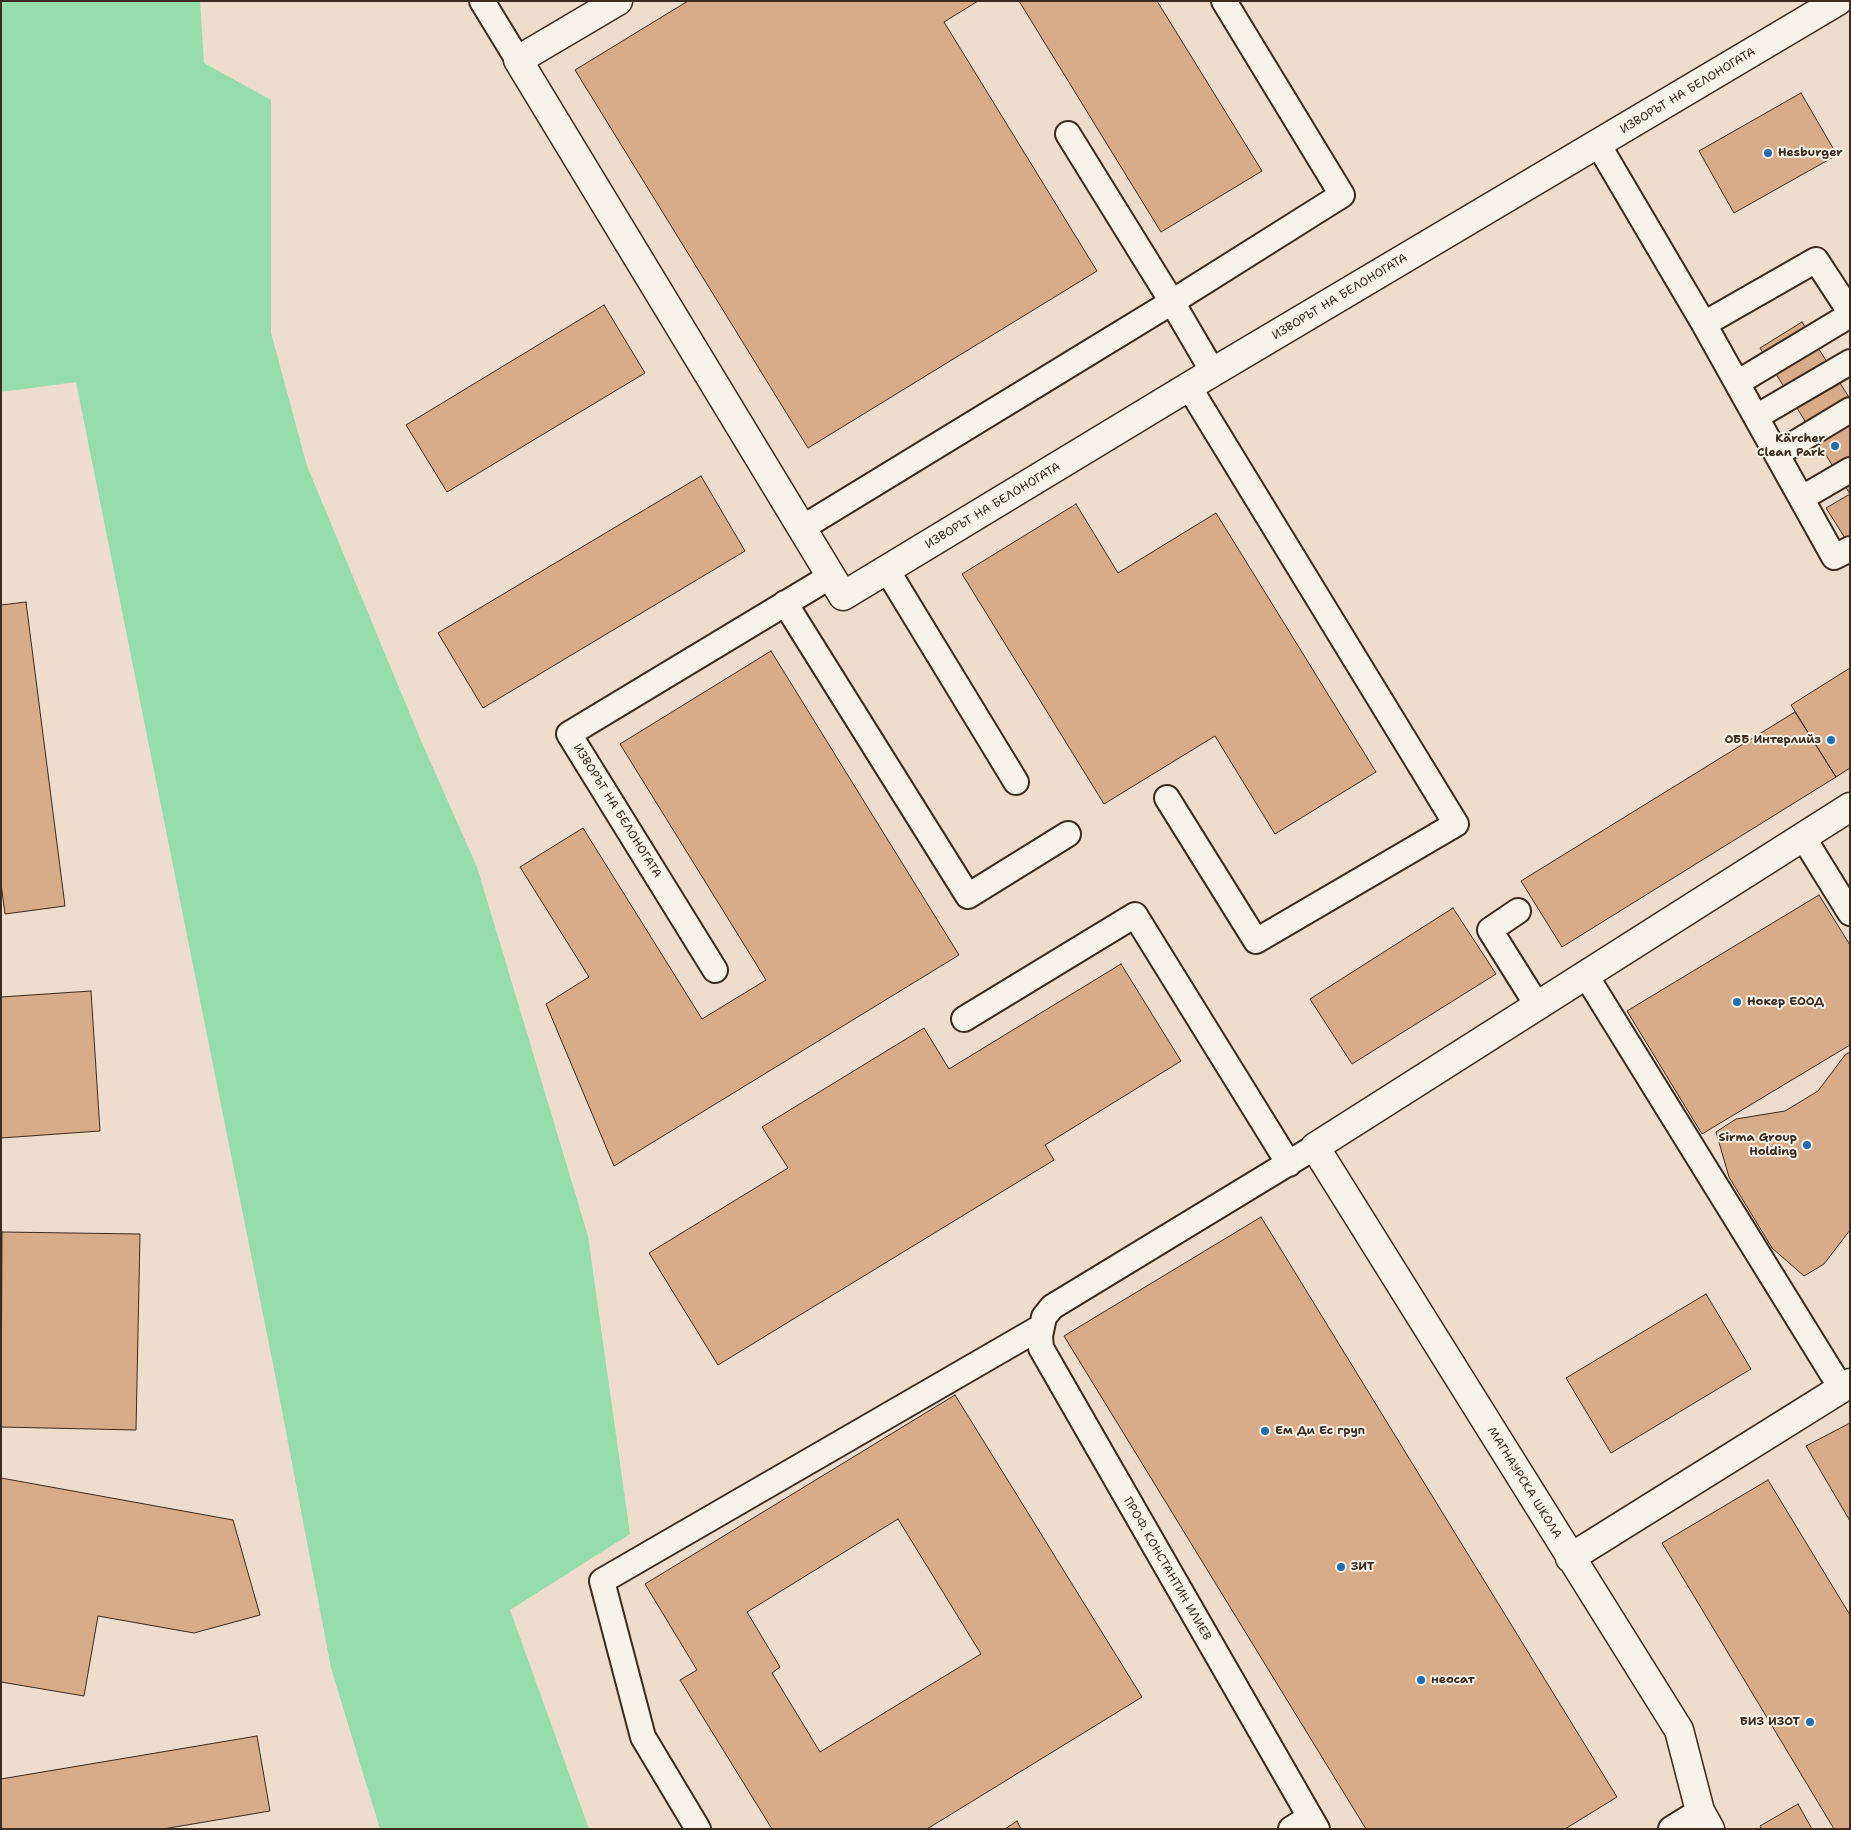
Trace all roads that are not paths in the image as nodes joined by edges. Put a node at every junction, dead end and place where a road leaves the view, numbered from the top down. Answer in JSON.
{"nodes":[{"id":1,"x":482,"y":1,"type":"edge"},
{"id":2,"x":618,"y":1,"type":"edge"},
{"id":3,"x":1224,"y":1,"type":"edge"},
{"id":4,"x":1840,"y":1,"type":"edge"},
{"id":5,"x":1850,"y":18,"type":"edge"},
{"id":6,"x":518,"y":60,"type":"junction"},
{"id":7,"x":1068,"y":134,"type":"dead end"},
{"id":8,"x":1598,"y":144,"type":"junction"},
{"id":9,"x":1172,"y":302,"type":"junction"},
{"id":10,"x":1850,"y":313,"type":"edge"},
{"id":11,"x":1704,"y":324,"type":"junction"},
{"id":12,"x":1850,"y":362,"type":"edge"},
{"id":13,"x":1214,"y":372,"type":"junction"},
{"id":14,"x":1737,"y":383,"type":"junction"},
{"id":15,"x":1189,"y":387,"type":"junction"},
{"id":16,"x":1850,"y":410,"type":"edge"},
{"id":17,"x":1756,"y":417,"type":"junction"},
{"id":18,"x":1776,"y":454,"type":"junction"},
{"id":19,"x":1850,"y":470,"type":"edge"},
{"id":20,"x":1802,"y":498,"type":"junction"},
{"id":21,"x":802,"y":528,"type":"junction"},
{"id":22,"x":1850,"y":549,"type":"edge"},
{"id":23,"x":886,"y":570,"type":"junction"},
{"id":24,"x":837,"y":586,"type":"junction"},
{"id":25,"x":785,"y":603,"type":"junction"},
{"id":26,"x":1016,"y":782,"type":"dead end"},
{"id":27,"x":1167,"y":798,"type":"dead end"},
{"id":28,"x":1850,"y":807,"type":"edge"},
{"id":29,"x":1068,"y":834,"type":"dead end"},
{"id":30,"x":1803,"y":837,"type":"junction"},
{"id":31,"x":1518,"y":911,"type":"dead end"},
{"id":32,"x":1850,"y":913,"type":"edge"},
{"id":33,"x":715,"y":970,"type":"dead end"},
{"id":34,"x":1585,"y":974,"type":"junction"},
{"id":35,"x":1537,"y":1005,"type":"junction"},
{"id":36,"x":964,"y":1019,"type":"dead end"},
{"id":37,"x":1315,"y":1147,"type":"junction"},
{"id":38,"x":1288,"y":1164,"type":"junction"},
{"id":39,"x":1040,"y":1327,"type":"junction"},
{"id":40,"x":1845,"y":1386,"type":"edge"},
{"id":41,"x":1570,"y":1558,"type":"junction"},
{"id":42,"x":1705,"y":1820,"type":"edge"},
{"id":43,"x":1306,"y":1825,"type":"edge"},
{"id":44,"x":698,"y":1829,"type":"edge"},
{"id":45,"x":1671,"y":1829,"type":"edge"}],
"edges":[{"from":1,"to":6,"type":"lane"},
{"from":2,"to":6,"type":"street"},
{"from":3,"to":9,"type":"lane"},
{"from":4,"to":5,"type":"street"},
{"from":4,"to":8,"type":"street","name":"ИЗВОРЪТ НА БЕЛОНОГАТА"},
{"from":6,"to":21,"type":"street"},
{"from":7,"to":9,"type":"lane"},
{"from":8,"to":11,"type":"lane"},
{"from":8,"to":13,"type":"street","name":"ИЗВОРЪТ НА БЕЛОНОГАТА"},
{"from":9,"to":13,"type":"lane"},
{"from":9,"to":21,"type":"lane"},
{"from":10,"to":11,"type":"lane"},
{"from":10,"to":14,"type":"lane"},
{"from":11,"to":14,"type":"lane"},
{"from":12,"to":17,"type":"lane"},
{"from":13,"to":15,"type":"street","name":"ИЗВОРЪТ НА БЕЛОНОГАТА"},
{"from":14,"to":17,"type":"lane"},
{"from":15,"to":23,"type":"street","name":"ИЗВОРЪТ НА БЕЛОНОГАТА"},
{"from":15,"to":27,"type":"lane"},
{"from":16,"to":18,"type":"lane"},
{"from":17,"to":18,"type":"lane"},
{"from":18,"to":20,"type":"lane"},
{"from":19,"to":20,"type":"lane"},
{"from":20,"to":22,"type":"lane"},
{"from":21,"to":24,"type":"street"},
{"from":23,"to":24,"type":"street","name":"ИЗВОРЪТ НА БЕЛОНОГАТА"},
{"from":23,"to":26,"type":"lane"},
{"from":24,"to":25,"type":"lane","name":"ИЗВОРЪТ НА БЕЛОНОГАТА"},
{"from":25,"to":29,"type":"lane"},
{"from":25,"to":33,"type":"lane","name":"ИЗВОРЪТ НА БЕЛОНОГАТА"},
{"from":28,"to":30,"type":"street"},
{"from":30,"to":32,"type":"lane"},
{"from":30,"to":34,"type":"street"},
{"from":31,"to":35,"type":"lane"},
{"from":34,"to":35,"type":"street"},
{"from":34,"to":40,"type":"lane"},
{"from":35,"to":37,"type":"street"},
{"from":36,"to":38,"type":"lane"},
{"from":37,"to":38,"type":"lane"},
{"from":37,"to":41,"type":"street","name":"МАГНАУРСКА ШКОЛА"},
{"from":38,"to":39,"type":"lane"},
{"from":39,"to":43,"type":"lane","name":"ПРОФ. КОНСТАНТИН ИЛИЕВ"},
{"from":39,"to":44,"type":"lane"},
{"from":40,"to":41,"type":"street"},
{"from":41,"to":42,"type":"street","name":"МАГНАУРСКА ШКОЛА"},
{"from":42,"to":45,"type":"lane"}]}
